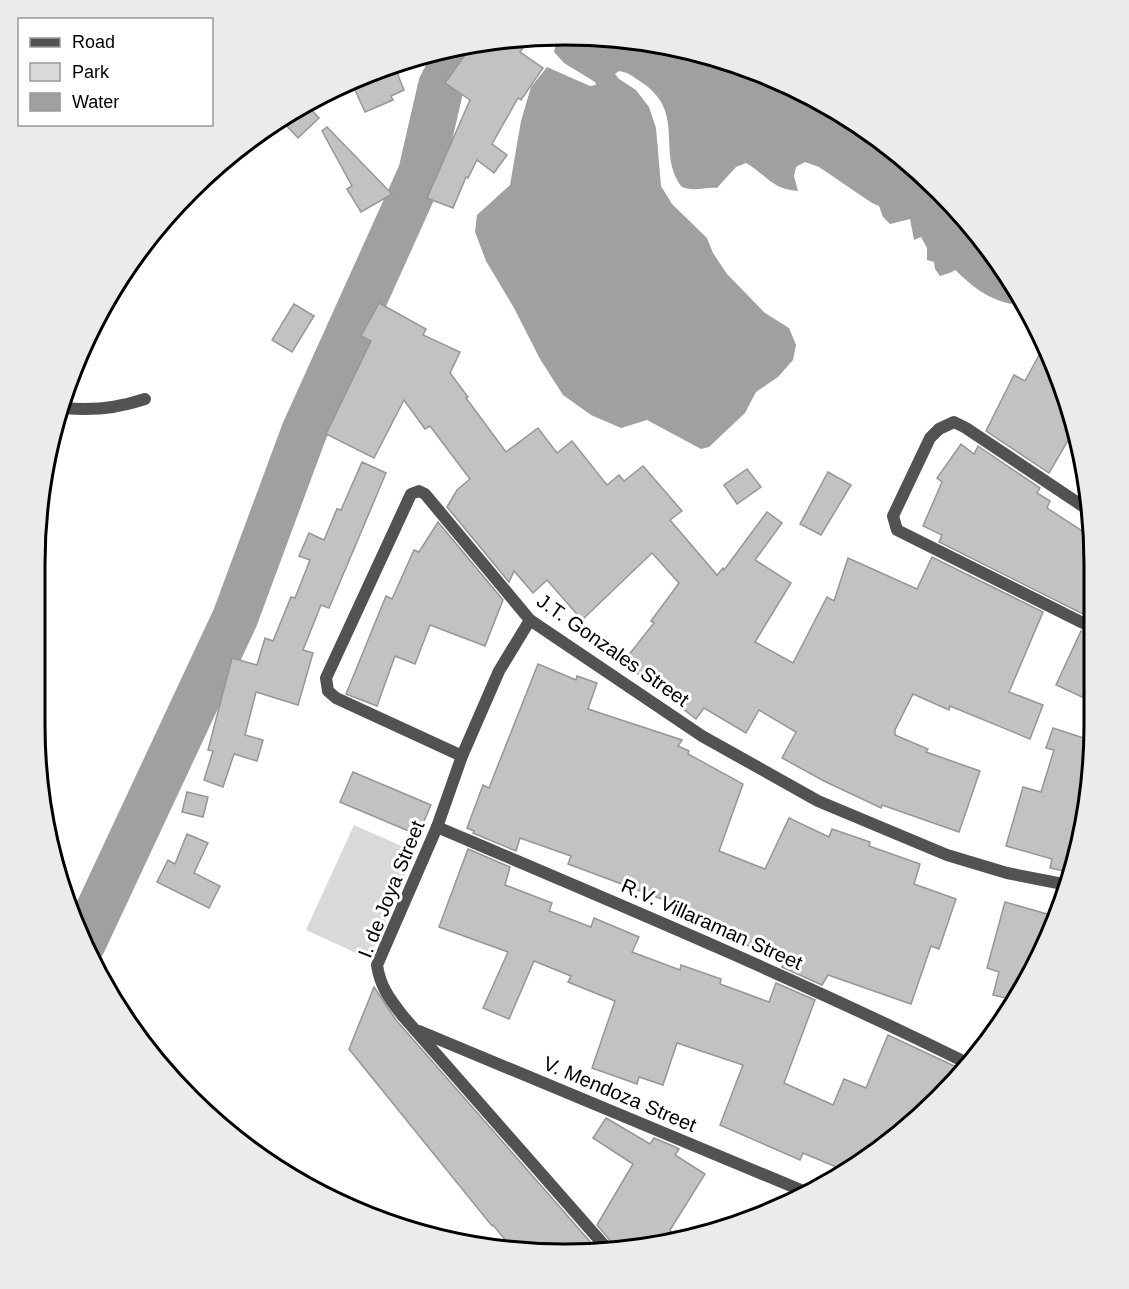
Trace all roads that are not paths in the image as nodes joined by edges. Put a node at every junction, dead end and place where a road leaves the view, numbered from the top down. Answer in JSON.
{"nodes":[{"id":1,"x":146,"y":399,"type":"dead end"},
{"id":2,"x":70,"y":409,"type":"edge"},
{"id":3,"x":1081,"y":506,"type":"edge"},
{"id":4,"x":530,"y":620,"type":"junction"},
{"id":5,"x":1084,"y":624,"type":"edge"},
{"id":6,"x":462,"y":756,"type":"junction"},
{"id":7,"x":437,"y":826,"type":"junction"},
{"id":8,"x":1058,"y":883,"type":"edge"},
{"id":9,"x":416,"y":1030,"type":"junction"},
{"id":10,"x":961,"y":1060,"type":"edge"},
{"id":11,"x":796,"y":1189,"type":"edge"},
{"id":12,"x":603,"y":1243,"type":"edge"}],
"edges":[{"from":1,"to":2,"type":"street"},
{"from":3,"to":5,"type":"street"},
{"from":4,"to":6,"type":"street","name":"I. de Joya Street"},
{"from":4,"to":6,"type":"street","name":"J.T. Gonzales Street"},
{"from":4,"to":8,"type":"street","name":"J.T. Gonzales Street"},
{"from":6,"to":7,"type":"street","name":"I. de Joya Street"},
{"from":7,"to":9,"type":"street","name":"I. de Joya Street"},
{"from":7,"to":10,"type":"street","name":"R.V. Villaraman Street"},
{"from":9,"to":11,"type":"street","name":"V. Mendoza Street"},
{"from":9,"to":12,"type":"street","name":"I. de Joya Street"}]}
